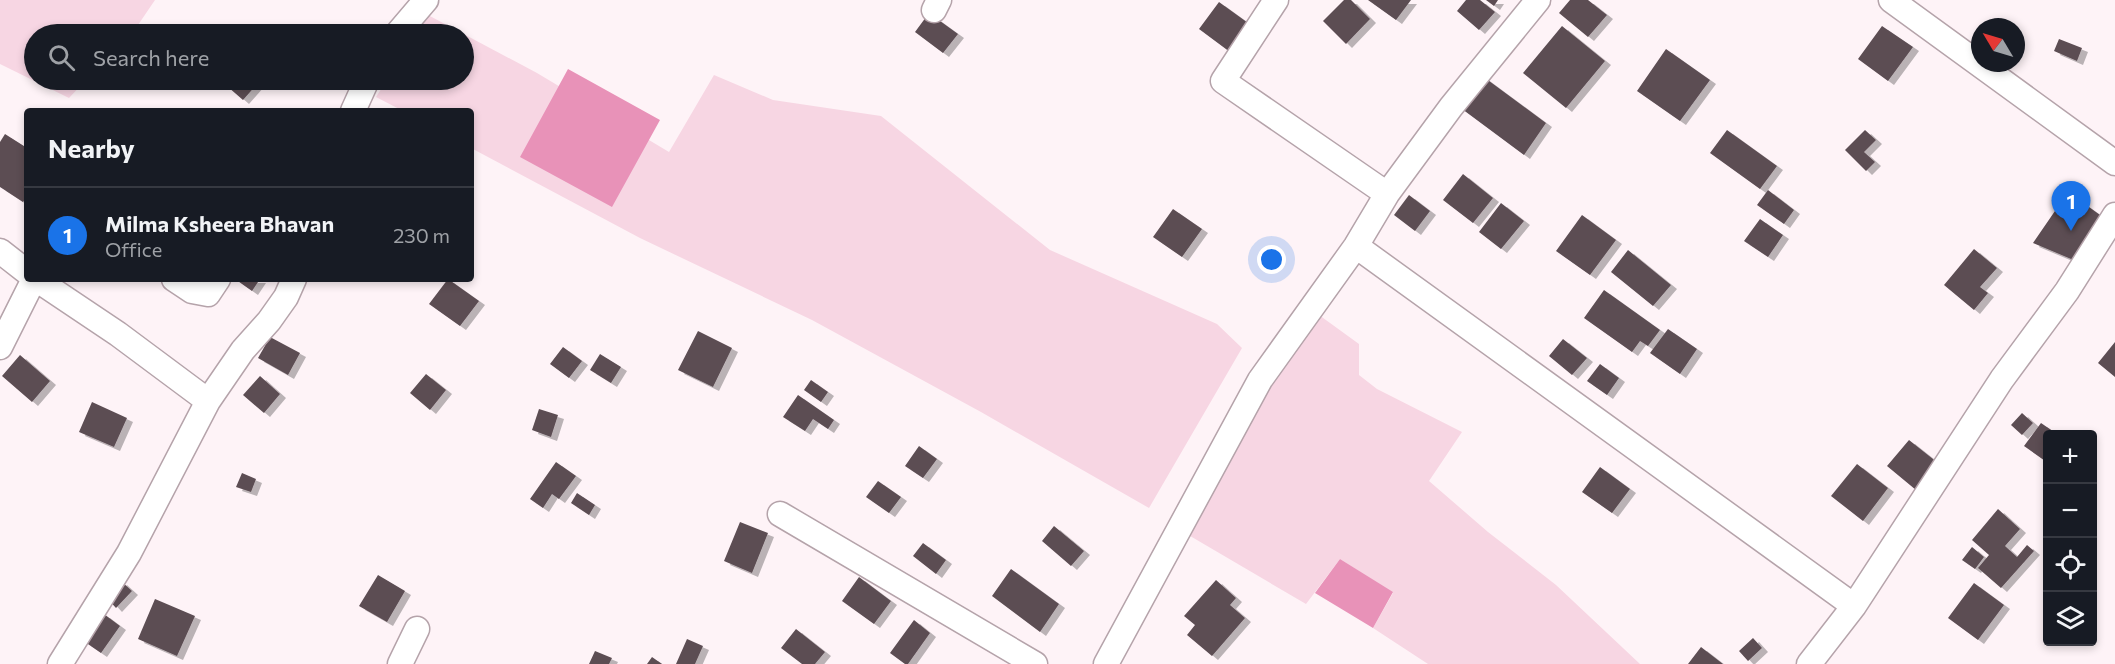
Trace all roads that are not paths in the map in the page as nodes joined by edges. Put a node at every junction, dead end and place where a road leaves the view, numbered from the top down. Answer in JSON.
{"nodes":[{"id":1,"x":426,"y":0,"type":"edge"},
{"id":2,"x":1276,"y":0,"type":"edge"},
{"id":3,"x":1538,"y":0,"type":"edge"},
{"id":4,"x":1891,"y":0,"type":"edge"},
{"id":5,"x":406,"y":24,"type":"edge"},
{"id":6,"x":362,"y":90,"type":"edge"},
{"id":7,"x":354,"y":108,"type":"edge"},
{"id":8,"x":2115,"y":163,"type":"edge"},
{"id":9,"x":1387,"y":194,"type":"junction"},
{"id":10,"x":2115,"y":215,"type":"edge"},
{"id":11,"x":1356,"y":246,"type":"junction"},
{"id":12,"x":0,"y":251,"type":"edge"},
{"id":13,"x":24,"y":270,"type":"edge"},
{"id":14,"x":33,"y":282,"type":"edge"},
{"id":15,"x":40,"y":282,"type":"edge"},
{"id":16,"x":178,"y":282,"type":"edge"},
{"id":17,"x":216,"y":282,"type":"edge"},
{"id":18,"x":292,"y":282,"type":"edge"},
{"id":19,"x":0,"y":347,"type":"edge"},
{"id":20,"x":208,"y":401,"type":"junction"},
{"id":21,"x":780,"y":514,"type":"dead end"},
{"id":22,"x":1854,"y":606,"type":"junction"},
{"id":23,"x":417,"y":629,"type":"dead end"},
{"id":24,"x":60,"y":664,"type":"edge"},
{"id":25,"x":400,"y":664,"type":"edge"},
{"id":26,"x":1035,"y":664,"type":"edge"},
{"id":27,"x":1106,"y":664,"type":"edge"},
{"id":28,"x":1809,"y":664,"type":"edge"}],
"edges":[{"from":1,"to":5,"type":"street"},
{"from":2,"to":9,"type":"street"},
{"from":3,"to":9,"type":"street"},
{"from":4,"to":8,"type":"street"},
{"from":6,"to":7,"type":"street"},
{"from":9,"to":11,"type":"street"},
{"from":10,"to":22,"type":"street"},
{"from":11,"to":22,"type":"street"},
{"from":11,"to":27,"type":"street"},
{"from":12,"to":13,"type":"street"},
{"from":14,"to":19,"type":"street"},
{"from":15,"to":20,"type":"street"},
{"from":16,"to":17,"type":"street"},
{"from":18,"to":20,"type":"street"},
{"from":20,"to":24,"type":"street"},
{"from":21,"to":26,"type":"street"},
{"from":22,"to":28,"type":"street"},
{"from":23,"to":25,"type":"street"}]}
